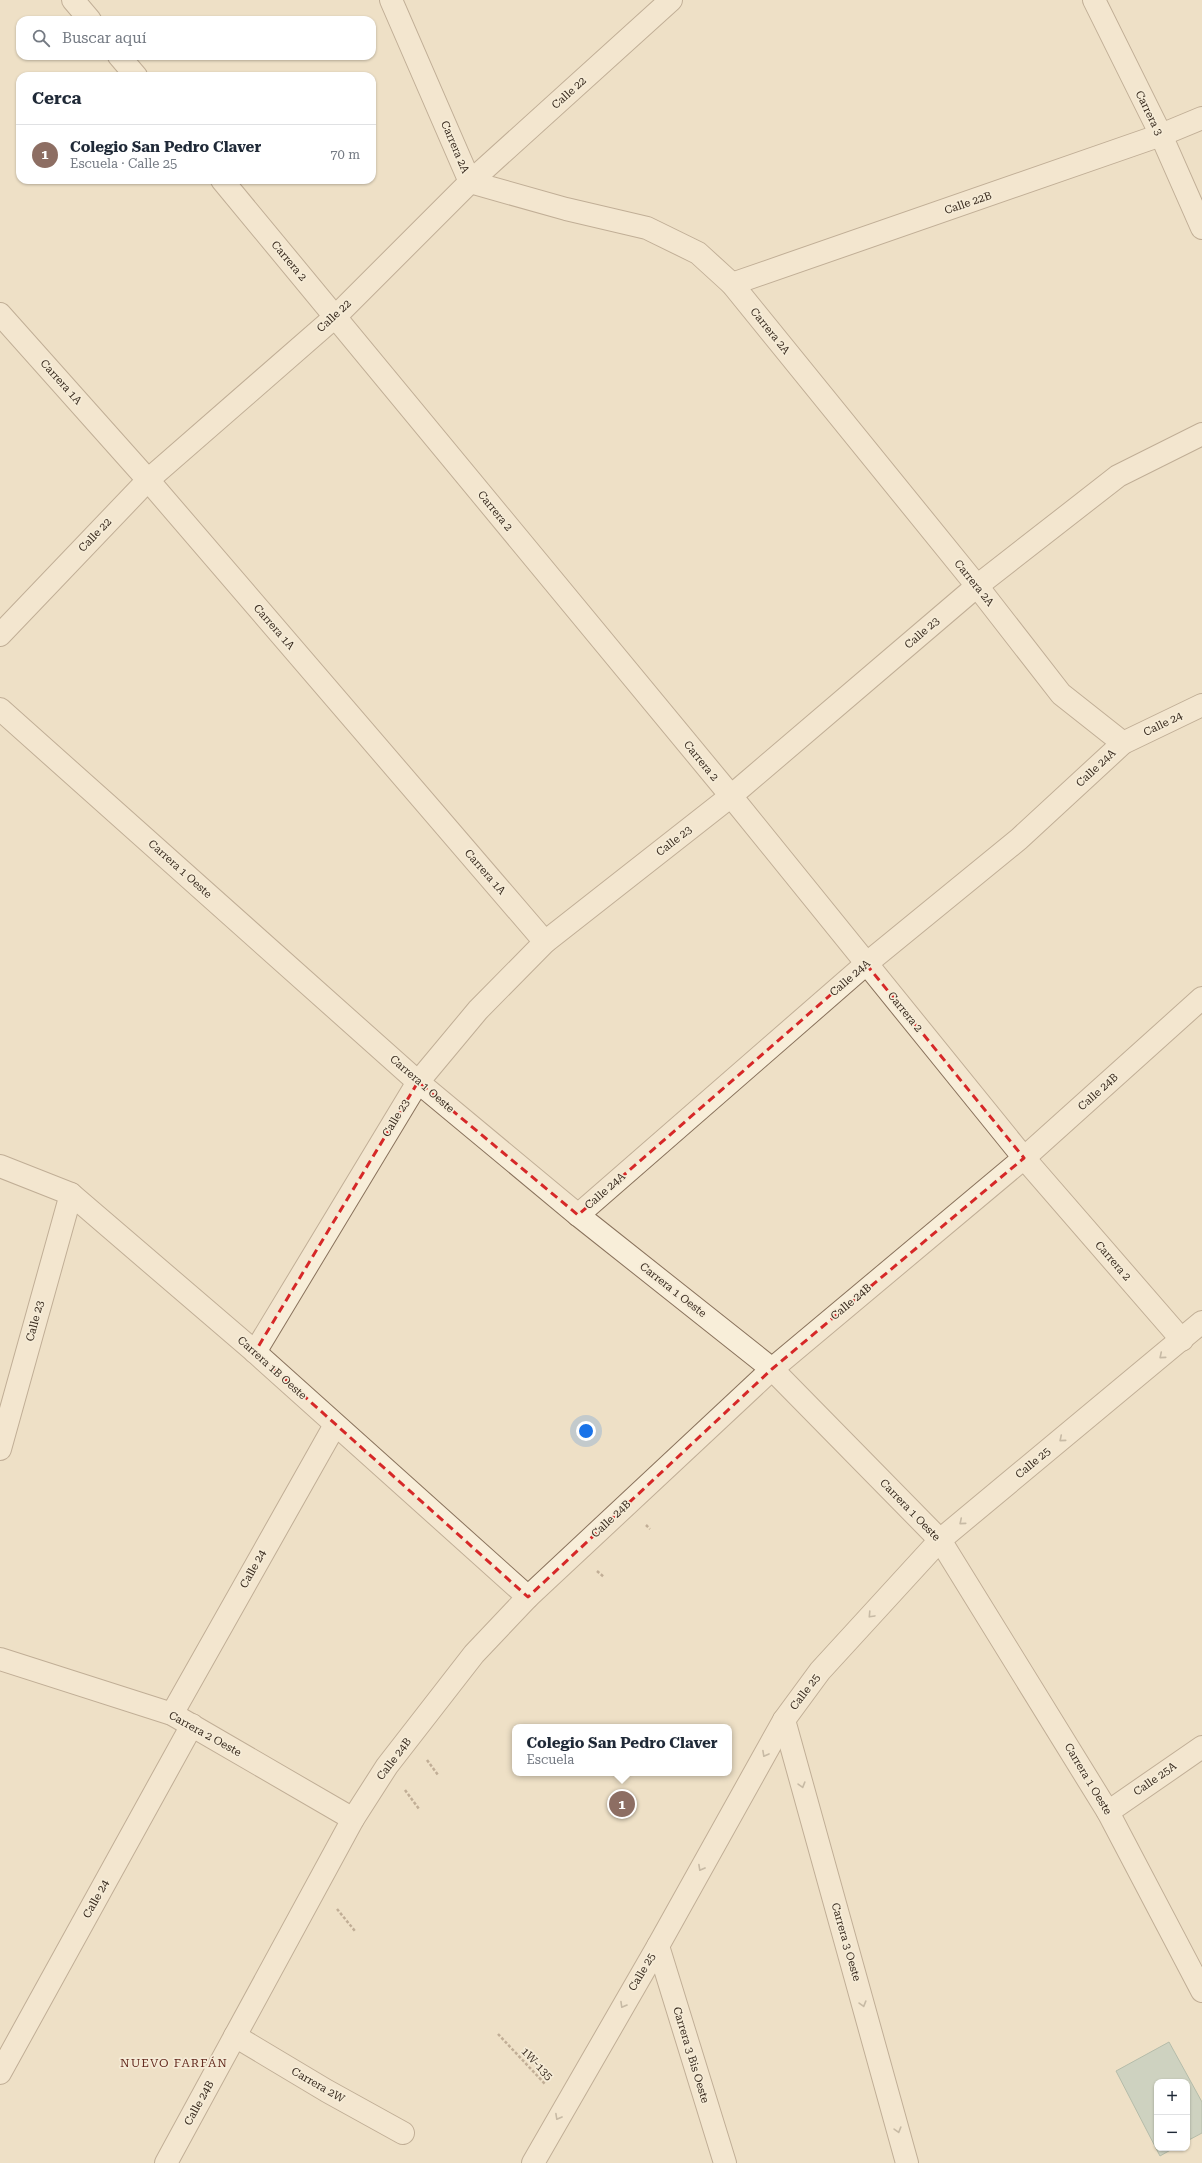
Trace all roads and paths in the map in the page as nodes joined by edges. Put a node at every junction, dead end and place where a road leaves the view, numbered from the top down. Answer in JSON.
{"nodes":[{"id":1,"x":73,"y":0,"type":"edge"},
{"id":2,"x":391,"y":0,"type":"edge"},
{"id":3,"x":671,"y":0,"type":"edge"},
{"id":4,"x":1094,"y":0,"type":"edge"},
{"id":5,"x":87,"y":16,"type":"edge"},
{"id":6,"x":122,"y":60,"type":"edge"},
{"id":7,"x":133,"y":72,"type":"edge"},
{"id":8,"x":1202,"y":118,"type":"edge"},
{"id":9,"x":1161,"y":136,"type":"junction"},
{"id":10,"x":470,"y":182,"type":"junction"},
{"id":11,"x":225,"y":184,"type":"edge"},
{"id":12,"x":1202,"y":228,"type":"edge"},
{"id":13,"x":732,"y":284,"type":"junction"},
{"id":14,"x":0,"y":314,"type":"edge"},
{"id":15,"x":336,"y":316,"type":"junction"},
{"id":16,"x":1202,"y":434,"type":"edge"},
{"id":17,"x":148,"y":480,"type":"junction"},
{"id":18,"x":977,"y":586,"type":"junction"},
{"id":19,"x":0,"y":636,"type":"edge"},
{"id":20,"x":1202,"y":705,"type":"edge"},
{"id":21,"x":0,"y":709,"type":"edge"},
{"id":22,"x":1123,"y":743,"type":"junction"},
{"id":23,"x":731,"y":796,"type":"junction"},
{"id":24,"x":545,"y":942,"type":"junction"},
{"id":25,"x":866,"y":964,"type":"junction"},
{"id":26,"x":1202,"y":998,"type":"edge"},
{"id":27,"x":418,"y":1082,"type":"junction"},
{"id":28,"x":1024,"y":1158,"type":"junction"},
{"id":29,"x":0,"y":1166,"type":"edge"},
{"id":30,"x":71,"y":1194,"type":"junction"},
{"id":31,"x":578,"y":1214,"type":"junction"},
{"id":32,"x":1201,"y":1326,"type":"edge"},
{"id":33,"x":1182,"y":1340,"type":"junction"},
{"id":34,"x":255,"y":1352,"type":"junction"},
{"id":35,"x":772,"y":1369,"type":"junction"},
{"id":36,"x":335,"y":1425,"type":"junction"},
{"id":37,"x":0,"y":1448,"type":"edge"},
{"id":38,"x":940,"y":1540,"type":"junction"},
{"id":39,"x":528,"y":1596,"type":"junction"},
{"id":40,"x":0,"y":1659,"type":"edge"},
{"id":41,"x":172,"y":1714,"type":"junction"},
{"id":42,"x":784,"y":1720,"type":"junction"},
{"id":43,"x":192,"y":1726,"type":"junction"},
{"id":44,"x":1202,"y":1747,"type":"edge"},
{"id":45,"x":1108,"y":1812,"type":"junction"},
{"id":46,"x":353,"y":1819,"type":"junction"},
{"id":47,"x":658,"y":1946,"type":"junction"},
{"id":48,"x":1199,"y":1978,"type":"edge"},
{"id":49,"x":498,"y":2034,"type":"dead end"},
{"id":50,"x":235,"y":2036,"type":"junction"},
{"id":51,"x":0,"y":2073,"type":"edge"},
{"id":52,"x":565,"y":2105,"type":"junction"},
{"id":53,"x":403,"y":2133,"type":"dead end"},
{"id":54,"x":166,"y":2163,"type":"edge"},
{"id":55,"x":533,"y":2163,"type":"edge"},
{"id":56,"x":725,"y":2163,"type":"edge"},
{"id":57,"x":907,"y":2163,"type":"edge"}],
"edges":[{"from":1,"to":5,"type":"street"},
{"from":2,"to":10,"type":"street","name":"Carrera 2A"},
{"from":3,"to":10,"type":"street","name":"Calle 22"},
{"from":4,"to":9,"type":"street","name":"Carrera 3"},
{"from":6,"to":7,"type":"street"},
{"from":8,"to":9,"type":"street","name":"Calle 22B"},
{"from":9,"to":12,"type":"street","name":"Carrera 3"},
{"from":9,"to":13,"type":"street","name":"Calle 22B"},
{"from":10,"to":13,"type":"street","name":"Carrera 2A"},
{"from":10,"to":15,"type":"street","name":"Calle 22"},
{"from":11,"to":15,"type":"street","name":"Carrera 2"},
{"from":13,"to":18,"type":"street","name":"Carrera 2A"},
{"from":14,"to":17,"type":"street","name":"Carrera 1A"},
{"from":15,"to":17,"type":"street","name":"Calle 22"},
{"from":15,"to":23,"type":"street","name":"Carrera 2"},
{"from":16,"to":18,"type":"street","name":"Calle 23"},
{"from":17,"to":19,"type":"street","name":"Calle 22"},
{"from":17,"to":24,"type":"street","name":"Carrera 1A"},
{"from":18,"to":22,"type":"street","name":"Carrera 2A"},
{"from":18,"to":23,"type":"street","name":"Calle 23"},
{"from":20,"to":22,"type":"street","name":"Calle 24"},
{"from":21,"to":27,"type":"street","name":"Carrera 1 Oeste"},
{"from":22,"to":25,"type":"street","name":"Calle 24A"},
{"from":23,"to":24,"type":"street","name":"Calle 23"},
{"from":23,"to":25,"type":"street","name":"Carrera 2"},
{"from":24,"to":27,"type":"street","name":"Calle 23"},
{"from":25,"to":28,"type":"street","name":"Carrera 2"},
{"from":25,"to":31,"type":"street","name":"Calle 24A"},
{"from":26,"to":28,"type":"street","name":"Calle 24B"},
{"from":27,"to":31,"type":"street","name":"Carrera 1 Oeste"},
{"from":27,"to":34,"type":"street","name":"Calle 23"},
{"from":28,"to":33,"type":"street","name":"Carrera 2"},
{"from":28,"to":35,"type":"street","name":"Calle 24B"},
{"from":29,"to":30,"type":"street","name":"Carrera 1B Oeste"},
{"from":30,"to":34,"type":"street","name":"Carrera 1B Oeste"},
{"from":30,"to":37,"type":"street","name":"Calle 23"},
{"from":31,"to":35,"type":"street","name":"Carrera 1 Oeste"},
{"from":32,"to":33,"type":"street","name":"Calle 25"},
{"from":33,"to":38,"type":"street","name":"Calle 25","one_way":true},
{"from":34,"to":36,"type":"street","name":"Carrera 1B Oeste"},
{"from":35,"to":38,"type":"street","name":"Carrera 1 Oeste"},
{"from":35,"to":39,"type":"street","name":"Calle 24B"},
{"from":36,"to":39,"type":"street","name":"Carrera 1B Oeste"},
{"from":36,"to":41,"type":"street","name":"Calle 24"},
{"from":38,"to":42,"type":"street","name":"Calle 25","one_way":true},
{"from":38,"to":45,"type":"street","name":"Carrera 1 Oeste"},
{"from":39,"to":46,"type":"street","name":"Calle 24B"},
{"from":40,"to":41,"type":"street","name":"Carrera 2 Oeste"},
{"from":41,"to":43,"type":"street","name":"Carrera 2 Oeste"},
{"from":42,"to":47,"type":"street","name":"Calle 25","one_way":true},
{"from":42,"to":57,"type":"street","name":"Carrera 3 Oeste","one_way":true},
{"from":43,"to":46,"type":"street","name":"Carrera 2 Oeste"},
{"from":43,"to":51,"type":"street","name":"Calle 24"},
{"from":44,"to":45,"type":"street","name":"Calle 25A"},
{"from":45,"to":48,"type":"street","name":"Carrera 1 Oeste"},
{"from":46,"to":50,"type":"street","name":"Calle 24B"},
{"from":47,"to":52,"type":"street","name":"Calle 25","one_way":true},
{"from":47,"to":56,"type":"street","name":"Carrera 3 Bis Oeste"},
{"from":49,"to":52,"type":"path","name":"1W-135"},
{"from":50,"to":53,"type":"street","name":"Carrera 2W"},
{"from":50,"to":54,"type":"street","name":"Calle 24B"},
{"from":52,"to":55,"type":"street","name":"Calle 25","one_way":true}]}
